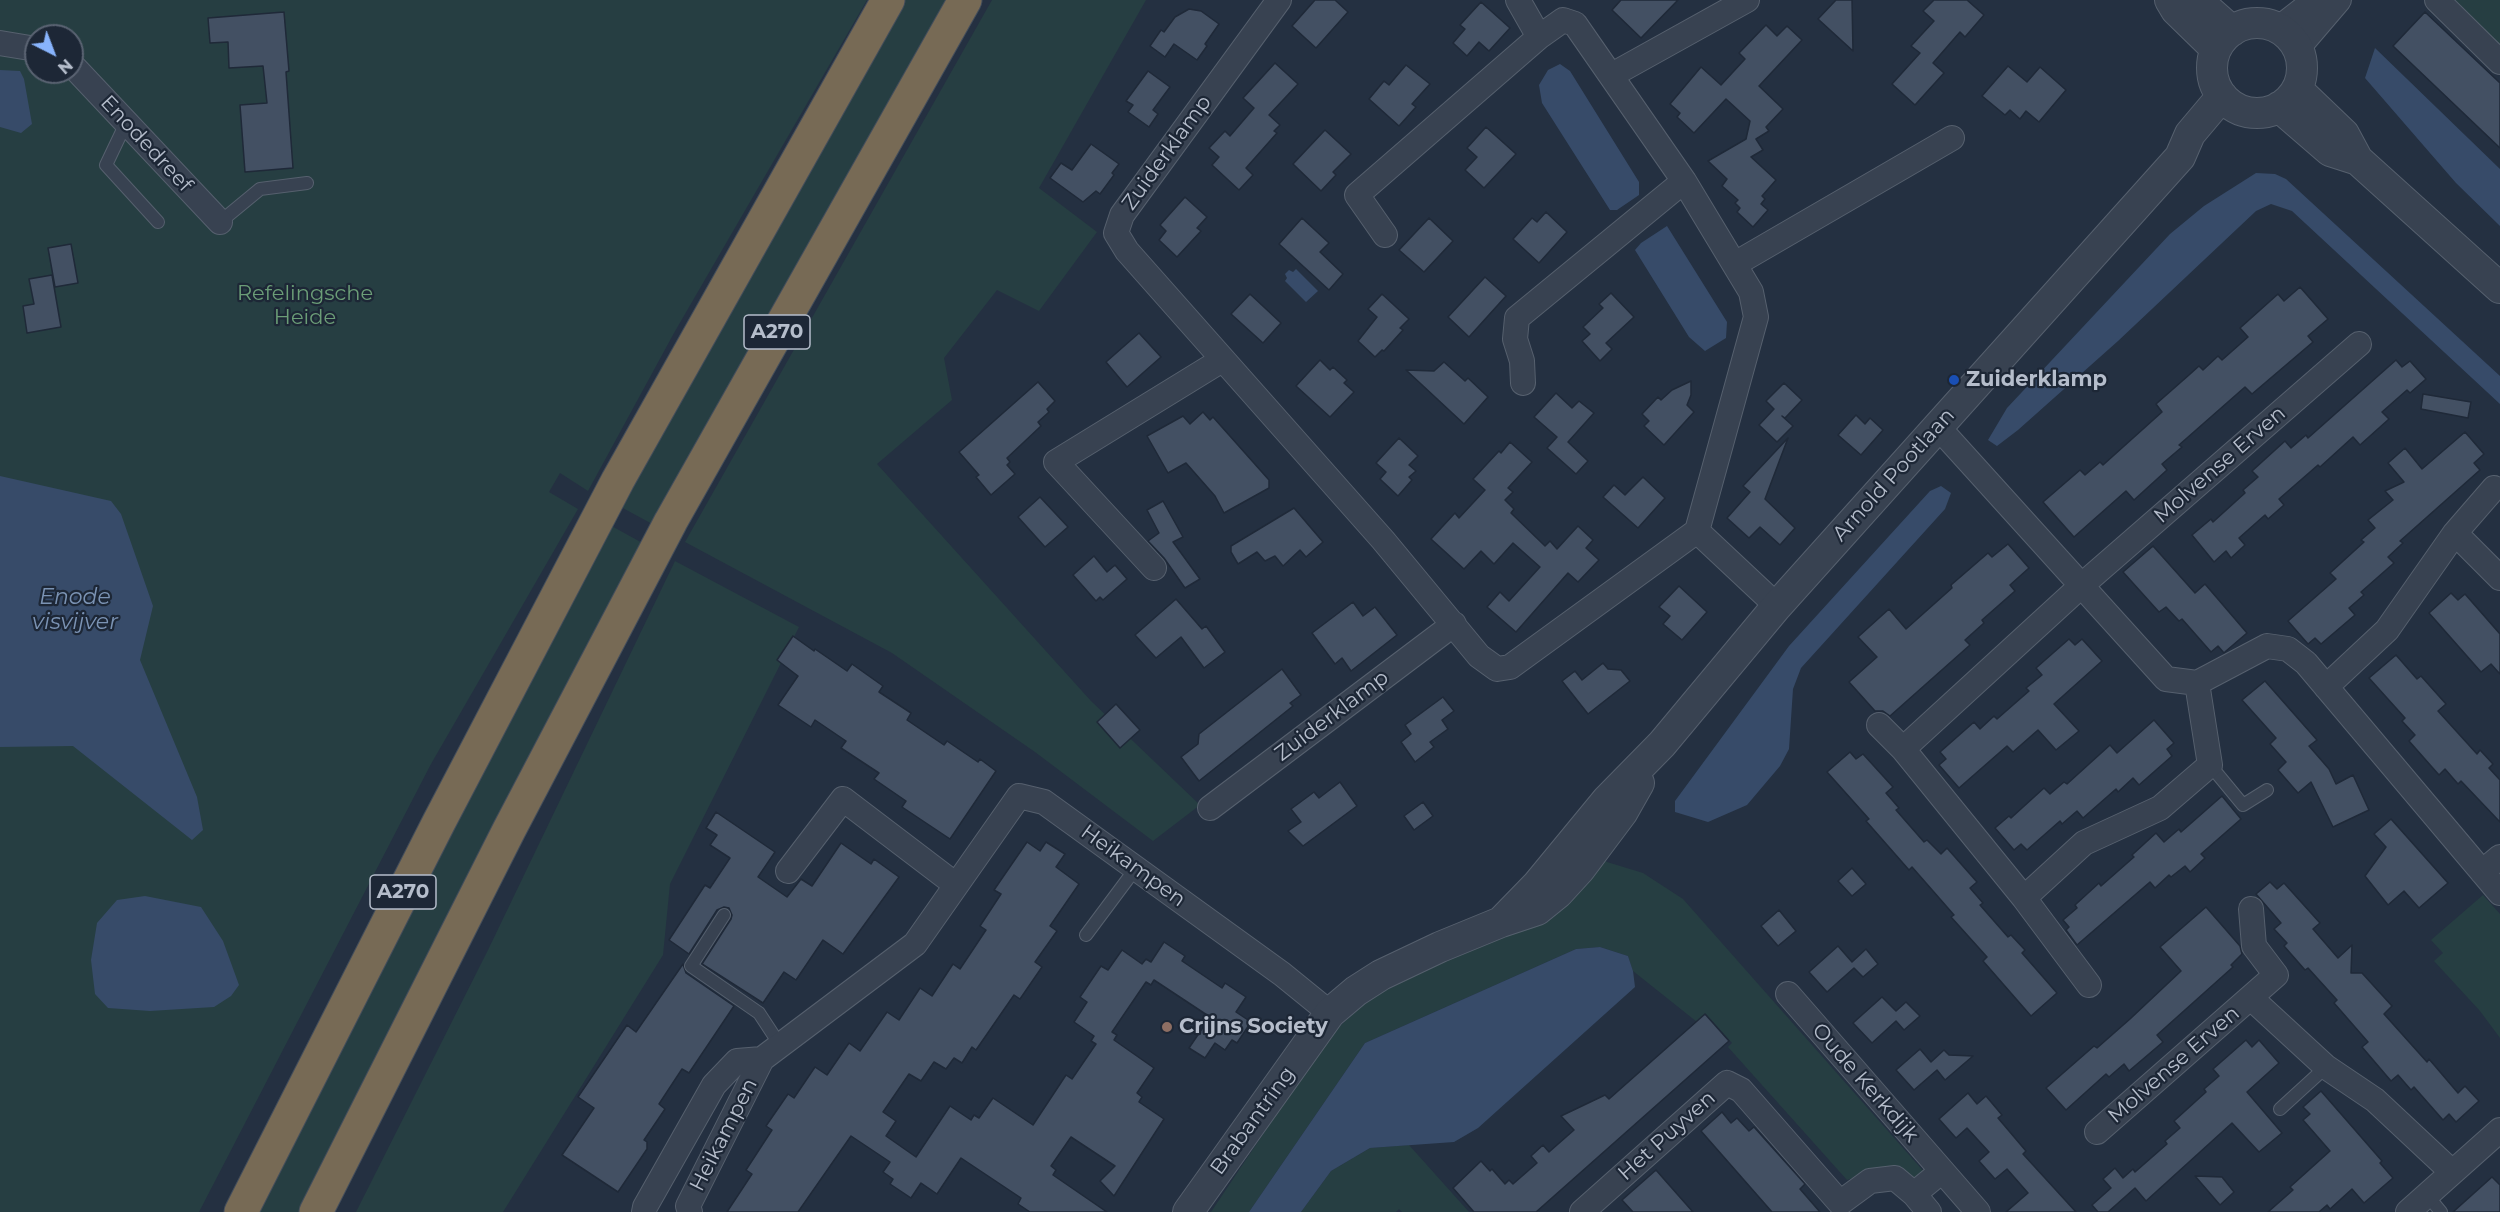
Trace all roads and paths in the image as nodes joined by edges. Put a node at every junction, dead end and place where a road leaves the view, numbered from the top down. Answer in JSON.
{"nodes":[{"id":1,"x":888,"y":0,"type":"edge"},
{"id":2,"x":965,"y":0,"type":"edge"},
{"id":3,"x":1279,"y":0,"type":"edge"},
{"id":4,"x":1518,"y":0,"type":"edge"},
{"id":5,"x":1747,"y":0,"type":"edge"},
{"id":6,"x":2170,"y":0,"type":"edge"},
{"id":7,"x":2197,"y":0,"type":"edge"},
{"id":8,"x":2315,"y":0,"type":"edge"},
{"id":9,"x":2339,"y":0,"type":"edge"},
{"id":10,"x":2437,"y":0,"type":"edge"},
{"id":11,"x":1539,"y":37,"type":"junction"},
{"id":12,"x":2288,"y":38,"type":"junction"},
{"id":13,"x":2224,"y":40,"type":"junction"},
{"id":14,"x":0,"y":43,"type":"edge"},
{"id":15,"x":24,"y":47,"type":"edge"},
{"id":16,"x":2500,"y":62,"type":"edge"},
{"id":17,"x":1612,"y":75,"type":"junction"},
{"id":18,"x":84,"y":78,"type":"edge"},
{"id":19,"x":2288,"y":98,"type":"junction"},
{"id":20,"x":2231,"y":103,"type":"junction"},
{"id":21,"x":126,"y":123,"type":"junction"},
{"id":22,"x":1952,"y":138,"type":"dead end"},
{"id":23,"x":1684,"y":181,"type":"junction"},
{"id":24,"x":307,"y":183,"type":"dead end"},
{"id":25,"x":158,"y":222,"type":"dead end"},
{"id":26,"x":220,"y":222,"type":"joint"},
{"id":27,"x":1385,"y":235,"type":"dead end"},
{"id":28,"x":1735,"y":264,"type":"junction"},
{"id":29,"x":2500,"y":288,"type":"edge"},
{"id":30,"x":2359,"y":344,"type":"dead end"},
{"id":31,"x":1222,"y":360,"type":"junction"},
{"id":32,"x":1523,"y":383,"type":"dead end"},
{"id":33,"x":1938,"y":427,"type":"junction"},
{"id":34,"x":2494,"y":488,"type":"dead end"},
{"id":35,"x":1697,"y":531,"type":"junction"},
{"id":36,"x":2455,"y":533,"type":"junction"},
{"id":37,"x":1155,"y":568,"type":"dead end"},
{"id":38,"x":2500,"y":578,"type":"edge"},
{"id":39,"x":2081,"y":586,"type":"junction"},
{"id":40,"x":1777,"y":606,"type":"junction"},
{"id":41,"x":1454,"y":624,"type":"junction"},
{"id":42,"x":2197,"y":683,"type":"junction"},
{"id":43,"x":2326,"y":687,"type":"junction"},
{"id":44,"x":1879,"y":724,"type":"dead end"},
{"id":45,"x":1903,"y":749,"type":"junction"},
{"id":46,"x":2210,"y":765,"type":"junction"},
{"id":47,"x":2267,"y":790,"type":"dead end"},
{"id":48,"x":1210,"y":808,"type":"dead end"},
{"id":49,"x":1588,"y":840,"type":"joint"},
{"id":50,"x":2491,"y":865,"type":"edge"},
{"id":51,"x":1136,"y":868,"type":"junction"},
{"id":52,"x":788,"y":871,"type":"dead end"},
{"id":53,"x":956,"y":885,"type":"junction"},
{"id":54,"x":2500,"y":893,"type":"edge"},
{"id":55,"x":2024,"y":898,"type":"junction"},
{"id":56,"x":2251,"y":909,"type":"dead end"},
{"id":57,"x":724,"y":915,"type":"dead end"},
{"id":58,"x":1086,"y":935,"type":"dead end"},
{"id":59,"x":2089,"y":985,"type":"dead end"},
{"id":60,"x":1788,"y":994,"type":"dead end"},
{"id":61,"x":2251,"y":998,"type":"junction"},
{"id":62,"x":1330,"y":1013,"type":"junction"},
{"id":63,"x":771,"y":1052,"type":"junction"},
{"id":64,"x":2326,"y":1067,"type":"junction"},
{"id":65,"x":2280,"y":1109,"type":"dead end"},
{"id":66,"x":2500,"y":1130,"type":"edge"},
{"id":67,"x":2097,"y":1132,"type":"dead end"},
{"id":68,"x":1942,"y":1171,"type":"junction"},
{"id":69,"x":2452,"y":1172,"type":"junction"},
{"id":70,"x":1921,"y":1203,"type":"edge"},
{"id":71,"x":2434,"y":1203,"type":"edge"},
{"id":72,"x":1834,"y":1207,"type":"edge"},
{"id":73,"x":1591,"y":1209,"type":"edge"},
{"id":74,"x":241,"y":1212,"type":"edge"},
{"id":75,"x":316,"y":1212,"type":"edge"},
{"id":76,"x":644,"y":1212,"type":"edge"},
{"id":77,"x":690,"y":1212,"type":"edge"},
{"id":78,"x":1188,"y":1212,"type":"edge"},
{"id":79,"x":1978,"y":1212,"type":"edge"},
{"id":80,"x":2408,"y":1212,"type":"edge"}],
"edges":[{"from":1,"to":74,"type":"highway","number":"A270"},
{"from":2,"to":75,"type":"highway","number":"A270"},
{"from":3,"to":31,"type":"street","name":"Zuiderklamp"},
{"from":4,"to":11,"type":"street"},
{"from":5,"to":17,"type":"street"},
{"from":6,"to":13,"type":"street"},
{"from":7,"to":13,"type":"street"},
{"from":8,"to":12,"type":"street"},
{"from":9,"to":12,"type":"street"},
{"from":10,"to":16,"type":"street"},
{"from":11,"to":17,"type":"street"},
{"from":11,"to":27,"type":"street"},
{"from":12,"to":13,"type":"street"},
{"from":12,"to":19,"type":"street"},
{"from":13,"to":20,"type":"street"},
{"from":14,"to":15,"type":"street"},
{"from":17,"to":23,"type":"street"},
{"from":18,"to":21,"type":"street","name":"Enodedreef"},
{"from":19,"to":20,"type":"street"},
{"from":19,"to":29,"type":"street"},
{"from":20,"to":33,"type":"street","name":"Arnold Pootlaan"},
{"from":21,"to":25,"type":"lane"},
{"from":21,"to":26,"type":"street","name":"Enodedreef"},
{"from":22,"to":28,"type":"street"},
{"from":23,"to":28,"type":"street"},
{"from":23,"to":32,"type":"street"},
{"from":24,"to":26,"type":"lane"},
{"from":28,"to":35,"type":"street"},
{"from":30,"to":39,"type":"street","name":"Molvense Erven"},
{"from":31,"to":37,"type":"street"},
{"from":31,"to":41,"type":"street","name":"Zuiderklamp"},
{"from":33,"to":39,"type":"street"},
{"from":33,"to":40,"type":"street","name":"Arnold Pootlaan"},
{"from":34,"to":36,"type":"street"},
{"from":35,"to":40,"type":"street"},
{"from":35,"to":41,"type":"street","name":"Zuiderklamp"},
{"from":36,"to":38,"type":"street"},
{"from":36,"to":43,"type":"street"},
{"from":39,"to":42,"type":"street"},
{"from":39,"to":45,"type":"street","name":"Molvense Erven"},
{"from":40,"to":49,"type":"street","name":"Arnold Pootlaan"},
{"from":41,"to":48,"type":"street","name":"Zuiderklamp"},
{"from":42,"to":43,"type":"street"},
{"from":42,"to":46,"type":"street"},
{"from":43,"to":50,"type":"street"},
{"from":44,"to":45,"type":"street"},
{"from":45,"to":55,"type":"street"},
{"from":46,"to":47,"type":"lane"},
{"from":46,"to":55,"type":"street"},
{"from":49,"to":62,"type":"street","name":"Brabantring"},
{"from":50,"to":54,"type":"street"},
{"from":51,"to":53,"type":"street","name":"Heikampen"},
{"from":51,"to":58,"type":"lane"},
{"from":51,"to":62,"type":"street","name":"Heikampen"},
{"from":52,"to":53,"type":"street"},
{"from":53,"to":63,"type":"street","name":"Heikampen"},
{"from":55,"to":59,"type":"street"},
{"from":56,"to":61,"type":"street","name":"Molvense Erven"},
{"from":57,"to":63,"type":"lane"},
{"from":60,"to":68,"type":"street","name":"Oude Kerkdijk"},
{"from":61,"to":64,"type":"street","name":"Molvense Erven"},
{"from":61,"to":67,"type":"street","name":"Molvense Erven"},
{"from":62,"to":78,"type":"street","name":"Brabantring"},
{"from":63,"to":76,"type":"street","name":"Heikampen"},
{"from":63,"to":77,"type":"street","name":"Heikampen"},
{"from":64,"to":65,"type":"lane"},
{"from":64,"to":69,"type":"street","name":"Molvense Erven"},
{"from":66,"to":69,"type":"street"},
{"from":68,"to":70,"type":"street"},
{"from":68,"to":79,"type":"street","name":"Oude Kerkdijk"},
{"from":69,"to":71,"type":"street"},
{"from":70,"to":72,"type":"street","name":"Het Puyven"},
{"from":71,"to":80,"type":"street"},
{"from":72,"to":73,"type":"street","name":"Het Puyven"}]}
